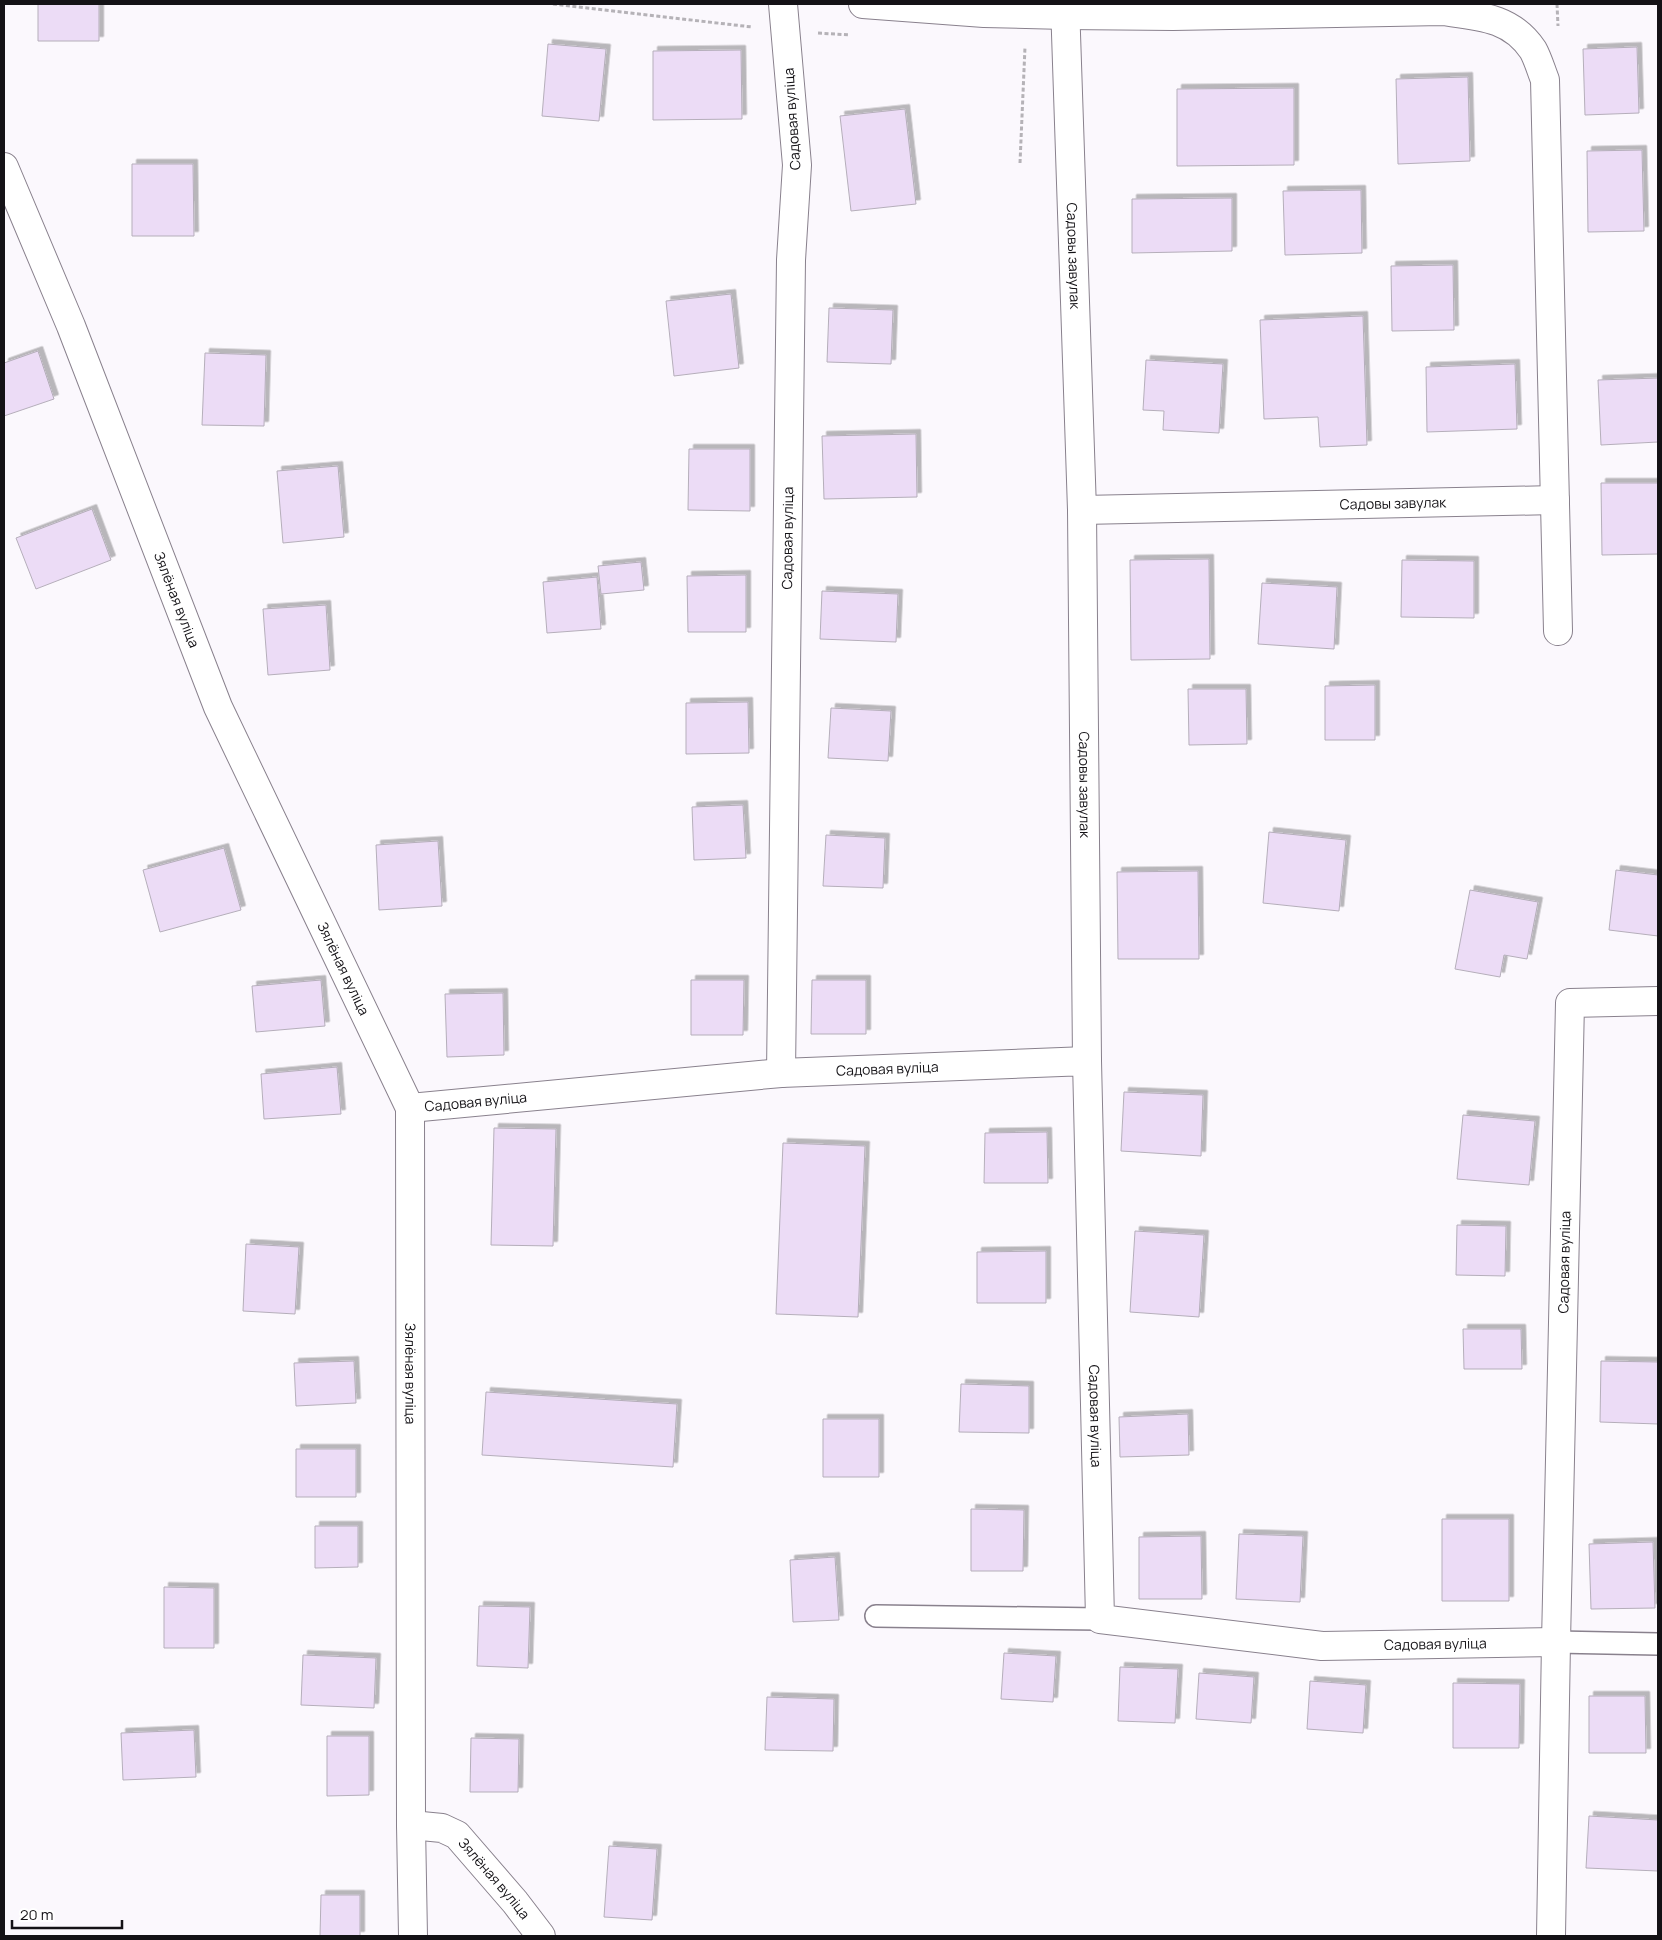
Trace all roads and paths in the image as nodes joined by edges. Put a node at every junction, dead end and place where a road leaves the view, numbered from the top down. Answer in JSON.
{"nodes":[{"id":1,"x":783,"y":4,"type":"edge"},
{"id":2,"x":863,"y":4,"type":"edge"},
{"id":3,"x":1065,"y":10,"type":"edge"},
{"id":4,"x":1026,"y":14,"type":"junction"},
{"id":5,"x":1020,"y":163,"type":"dead end"},
{"id":6,"x":4,"y":167,"type":"edge"},
{"id":7,"x":1555,"y":500,"type":"junction"},
{"id":8,"x":1082,"y":510,"type":"junction"},
{"id":9,"x":1558,"y":631,"type":"dead end"},
{"id":10,"x":1658,"y":1001,"type":"edge"},
{"id":11,"x":1087,"y":1061,"type":"junction"},
{"id":12,"x":781,"y":1073,"type":"junction"},
{"id":13,"x":410,"y":1108,"type":"junction"},
{"id":14,"x":876,"y":1616,"type":"dead end"},
{"id":15,"x":1100,"y":1619,"type":"junction"},
{"id":16,"x":1556,"y":1642,"type":"junction"},
{"id":17,"x":1658,"y":1644,"type":"edge"},
{"id":18,"x":411,"y":1824,"type":"junction"},
{"id":19,"x":413,"y":1936,"type":"edge"},
{"id":20,"x":542,"y":1936,"type":"edge"},
{"id":21,"x":1551,"y":1936,"type":"edge"}],
"edges":[{"from":1,"to":12,"type":"street","name":"Садовая вуліца"},
{"from":2,"to":4,"type":"street"},
{"from":3,"to":4,"type":"street"},
{"from":3,"to":7,"type":"street"},
{"from":3,"to":8,"type":"street","name":"Садовы завулак"},
{"from":4,"to":5,"type":"path"},
{"from":6,"to":13,"type":"street","name":"Зялёная вуліца"},
{"from":7,"to":8,"type":"street","name":"Садовы завулак"},
{"from":7,"to":9,"type":"street"},
{"from":8,"to":11,"type":"street","name":"Садовы завулак"},
{"from":10,"to":16,"type":"street","name":"Садовая вуліца"},
{"from":11,"to":12,"type":"street","name":"Садовая вуліца"},
{"from":11,"to":15,"type":"street","name":"Садовая вуліца"},
{"from":12,"to":13,"type":"street","name":"Садовая вуліца"},
{"from":13,"to":18,"type":"street","name":"Зялёная вуліца"},
{"from":14,"to":15,"type":"lane"},
{"from":15,"to":16,"type":"street","name":"Садовая вуліца"},
{"from":16,"to":17,"type":"lane"},
{"from":16,"to":21,"type":"street","name":"Садовая вуліца"},
{"from":18,"to":19,"type":"street","name":"Зялёная вуліца"},
{"from":18,"to":20,"type":"street","name":"Зялёная вуліца"}]}
